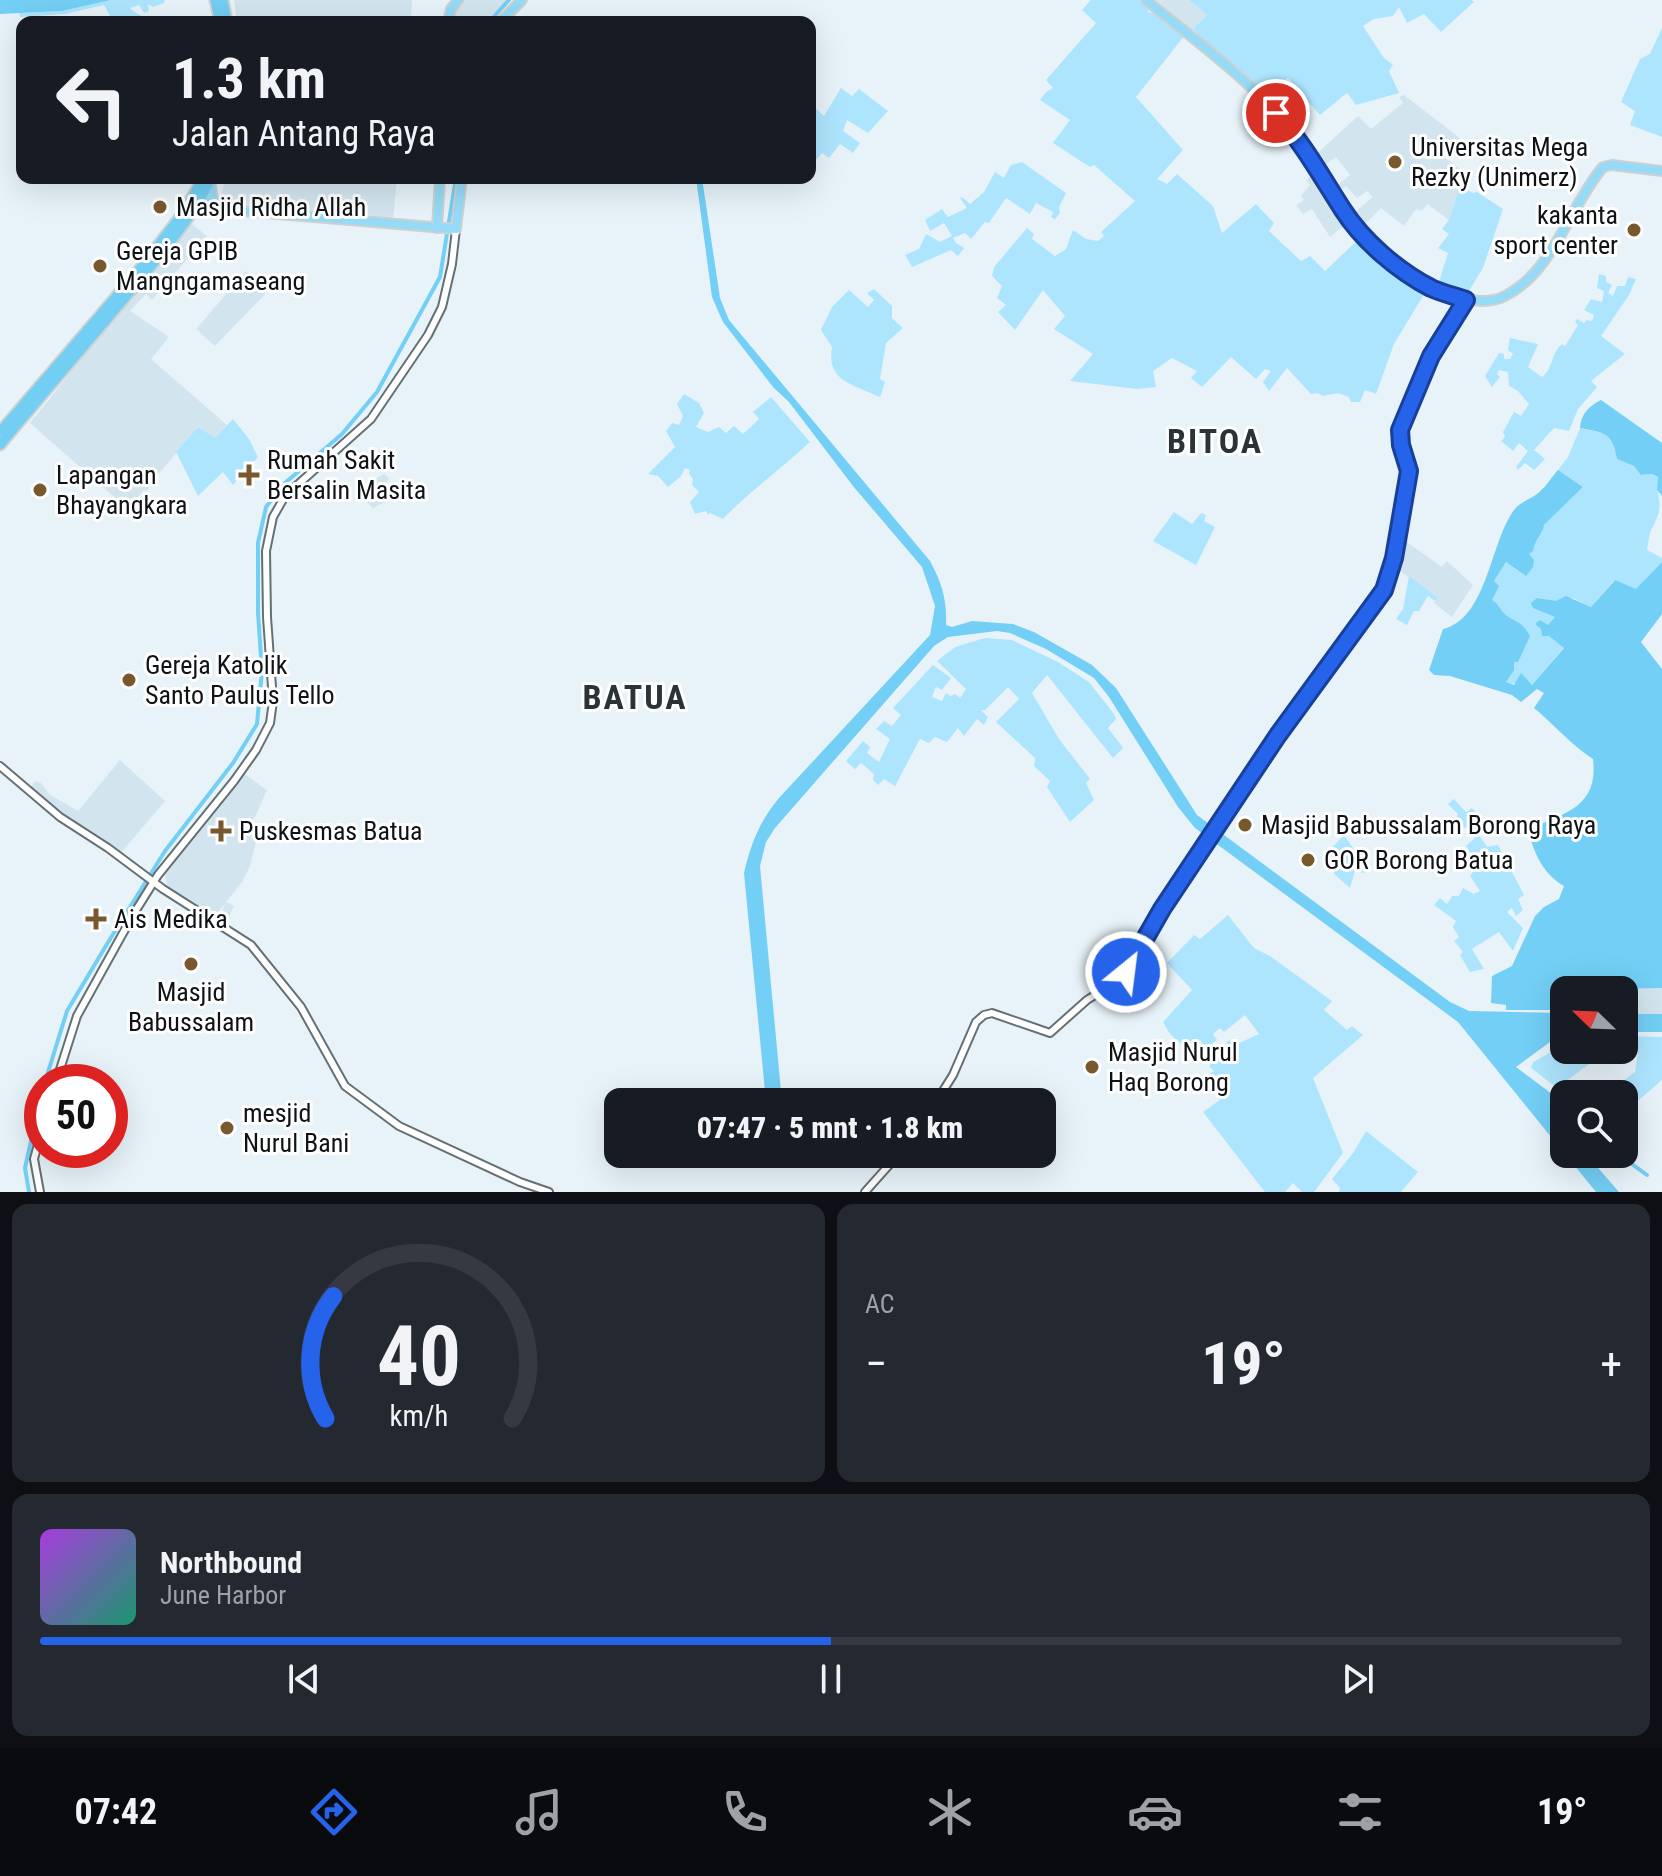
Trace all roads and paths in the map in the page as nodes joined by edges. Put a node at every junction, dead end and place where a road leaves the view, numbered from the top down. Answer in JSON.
{"nodes":[{"id":1,"x":522,"y":0,"type":"edge"},
{"id":2,"x":1146,"y":0,"type":"edge"},
{"id":3,"x":506,"y":16,"type":"edge"},
{"id":4,"x":1662,"y":171,"type":"edge"},
{"id":5,"x":206,"y":184,"type":"edge"},
{"id":6,"x":210,"y":184,"type":"edge"},
{"id":7,"x":441,"y":184,"type":"edge"},
{"id":8,"x":460,"y":184,"type":"edge"},
{"id":9,"x":198,"y":196,"type":"junction"},
{"id":10,"x":230,"y":210,"type":"junction"},
{"id":11,"x":445,"y":227,"type":"junction"},
{"id":12,"x":1466,"y":300,"type":"junction"},
{"id":13,"x":73,"y":354,"type":"junction"},
{"id":14,"x":0,"y":432,"type":"edge"},
{"id":15,"x":0,"y":445,"type":"edge"},
{"id":16,"x":0,"y":766,"type":"edge"},
{"id":17,"x":163,"y":869,"type":"junction"},
{"id":18,"x":152,"y":882,"type":"junction"},
{"id":19,"x":163,"y":889,"type":"junction"},
{"id":20,"x":62,"y":1064,"type":"edge"},
{"id":21,"x":945,"y":1088,"type":"edge"},
{"id":22,"x":36,"y":1168,"type":"edge"},
{"id":23,"x":886,"y":1168,"type":"edge"},
{"id":24,"x":40,"y":1192,"type":"edge"},
{"id":25,"x":549,"y":1192,"type":"edge"},
{"id":26,"x":865,"y":1192,"type":"edge"}],
"edges":[{"from":1,"to":3,"type":"main road"},
{"from":2,"to":12,"type":"main road"},
{"from":4,"to":12,"type":"main road"},
{"from":5,"to":9,"type":"highway"},
{"from":6,"to":10,"type":"main road"},
{"from":7,"to":11,"type":"main road"},
{"from":8,"to":11,"type":"main road"},
{"from":9,"to":10,"type":"main road"},
{"from":9,"to":13,"type":"highway"},
{"from":10,"to":11,"type":"main road"},
{"from":11,"to":17,"type":"main road"},
{"from":12,"to":21,"type":"main road"},
{"from":13,"to":14,"type":"highway"},
{"from":13,"to":15,"type":"highway"},
{"from":16,"to":18,"type":"main road"},
{"from":17,"to":18,"type":"main road"},
{"from":17,"to":19,"type":"main road"},
{"from":18,"to":19,"type":"main road"},
{"from":18,"to":20,"type":"main road"},
{"from":19,"to":25,"type":"main road"},
{"from":22,"to":24,"type":"main road"},
{"from":23,"to":26,"type":"main road"}]}
